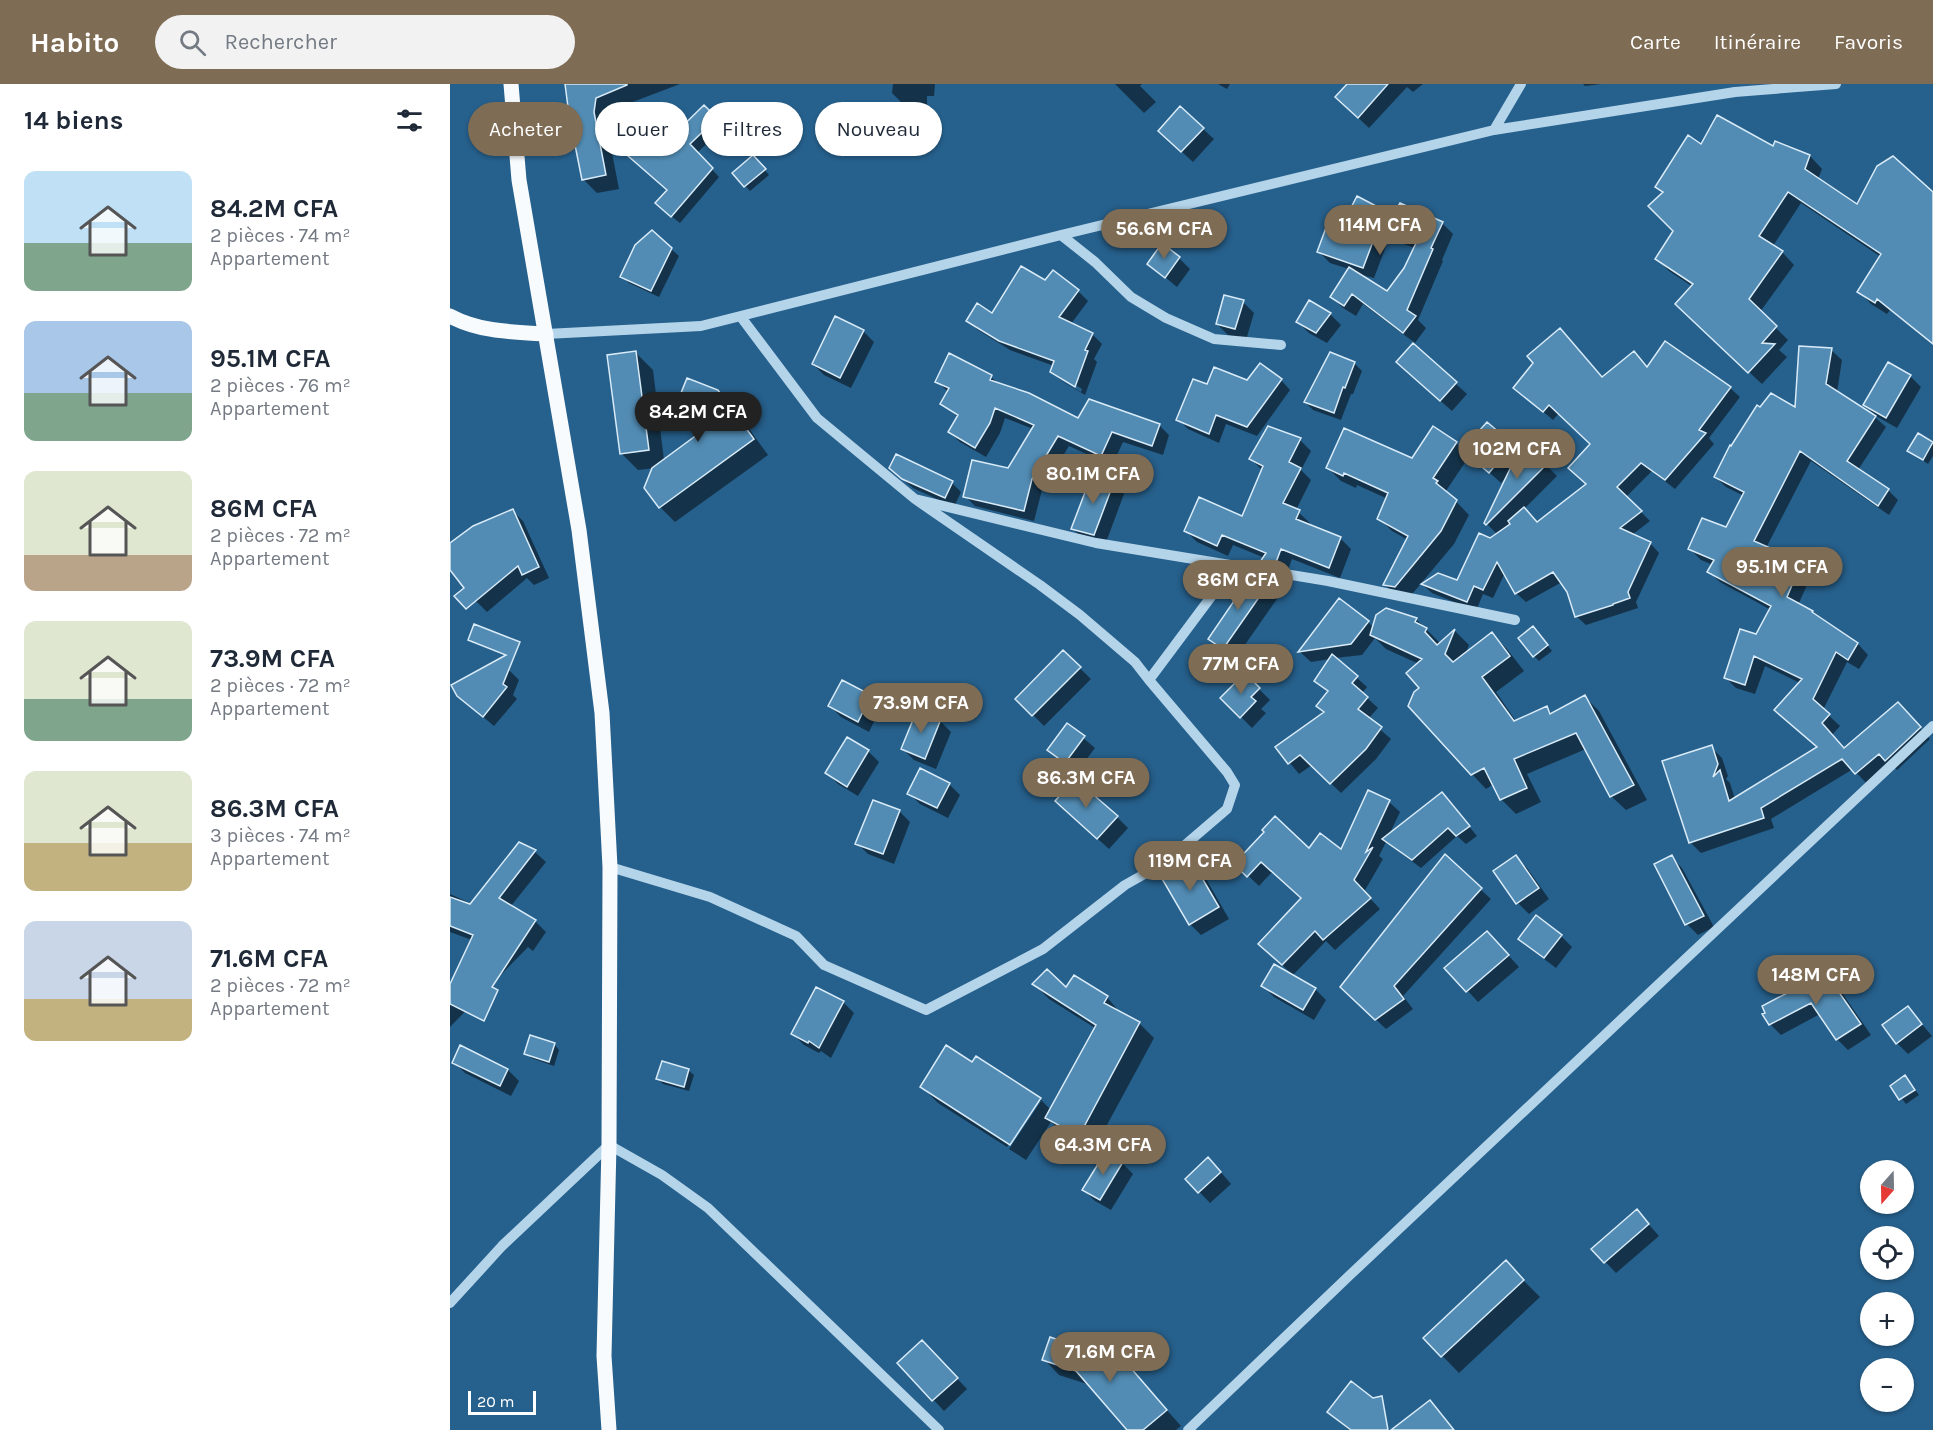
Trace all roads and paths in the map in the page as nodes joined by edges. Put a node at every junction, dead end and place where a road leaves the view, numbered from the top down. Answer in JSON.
{"nodes":[{"id":1,"x":511,"y":84,"type":"edge"},
{"id":2,"x":1521,"y":84,"type":"edge"},
{"id":3,"x":1836,"y":84,"type":"edge"},
{"id":4,"x":1494,"y":130,"type":"junction"},
{"id":5,"x":1061,"y":235,"type":"junction"},
{"id":6,"x":450,"y":316,"type":"edge"},
{"id":7,"x":741,"y":317,"type":"junction"},
{"id":8,"x":546,"y":334,"type":"junction"},
{"id":9,"x":1281,"y":345,"type":"dead end"},
{"id":10,"x":915,"y":499,"type":"junction"},
{"id":11,"x":1234,"y":566,"type":"junction"},
{"id":12,"x":1515,"y":620,"type":"dead end"},
{"id":13,"x":1149,"y":680,"type":"junction"},
{"id":14,"x":1933,"y":726,"type":"edge"},
{"id":15,"x":610,"y":867,"type":"junction"},
{"id":16,"x":609,"y":1145,"type":"junction"},
{"id":17,"x":450,"y":1304,"type":"edge"},
{"id":18,"x":609,"y":1430,"type":"edge"},
{"id":19,"x":939,"y":1430,"type":"edge"},
{"id":20,"x":1188,"y":1430,"type":"edge"}],
"edges":[{"from":1,"to":8,"type":"main road"},
{"from":2,"to":4,"type":"street"},
{"from":3,"to":4,"type":"street"},
{"from":4,"to":5,"type":"street"},
{"from":5,"to":7,"type":"street"},
{"from":5,"to":9,"type":"street"},
{"from":6,"to":8,"type":"main road"},
{"from":7,"to":8,"type":"street"},
{"from":7,"to":10,"type":"street"},
{"from":8,"to":15,"type":"main road"},
{"from":10,"to":11,"type":"street"},
{"from":10,"to":13,"type":"street"},
{"from":11,"to":12,"type":"street"},
{"from":11,"to":13,"type":"street"},
{"from":13,"to":15,"type":"street"},
{"from":14,"to":20,"type":"street"},
{"from":15,"to":16,"type":"main road"},
{"from":16,"to":17,"type":"street"},
{"from":16,"to":18,"type":"main road"},
{"from":16,"to":19,"type":"street"}]}
